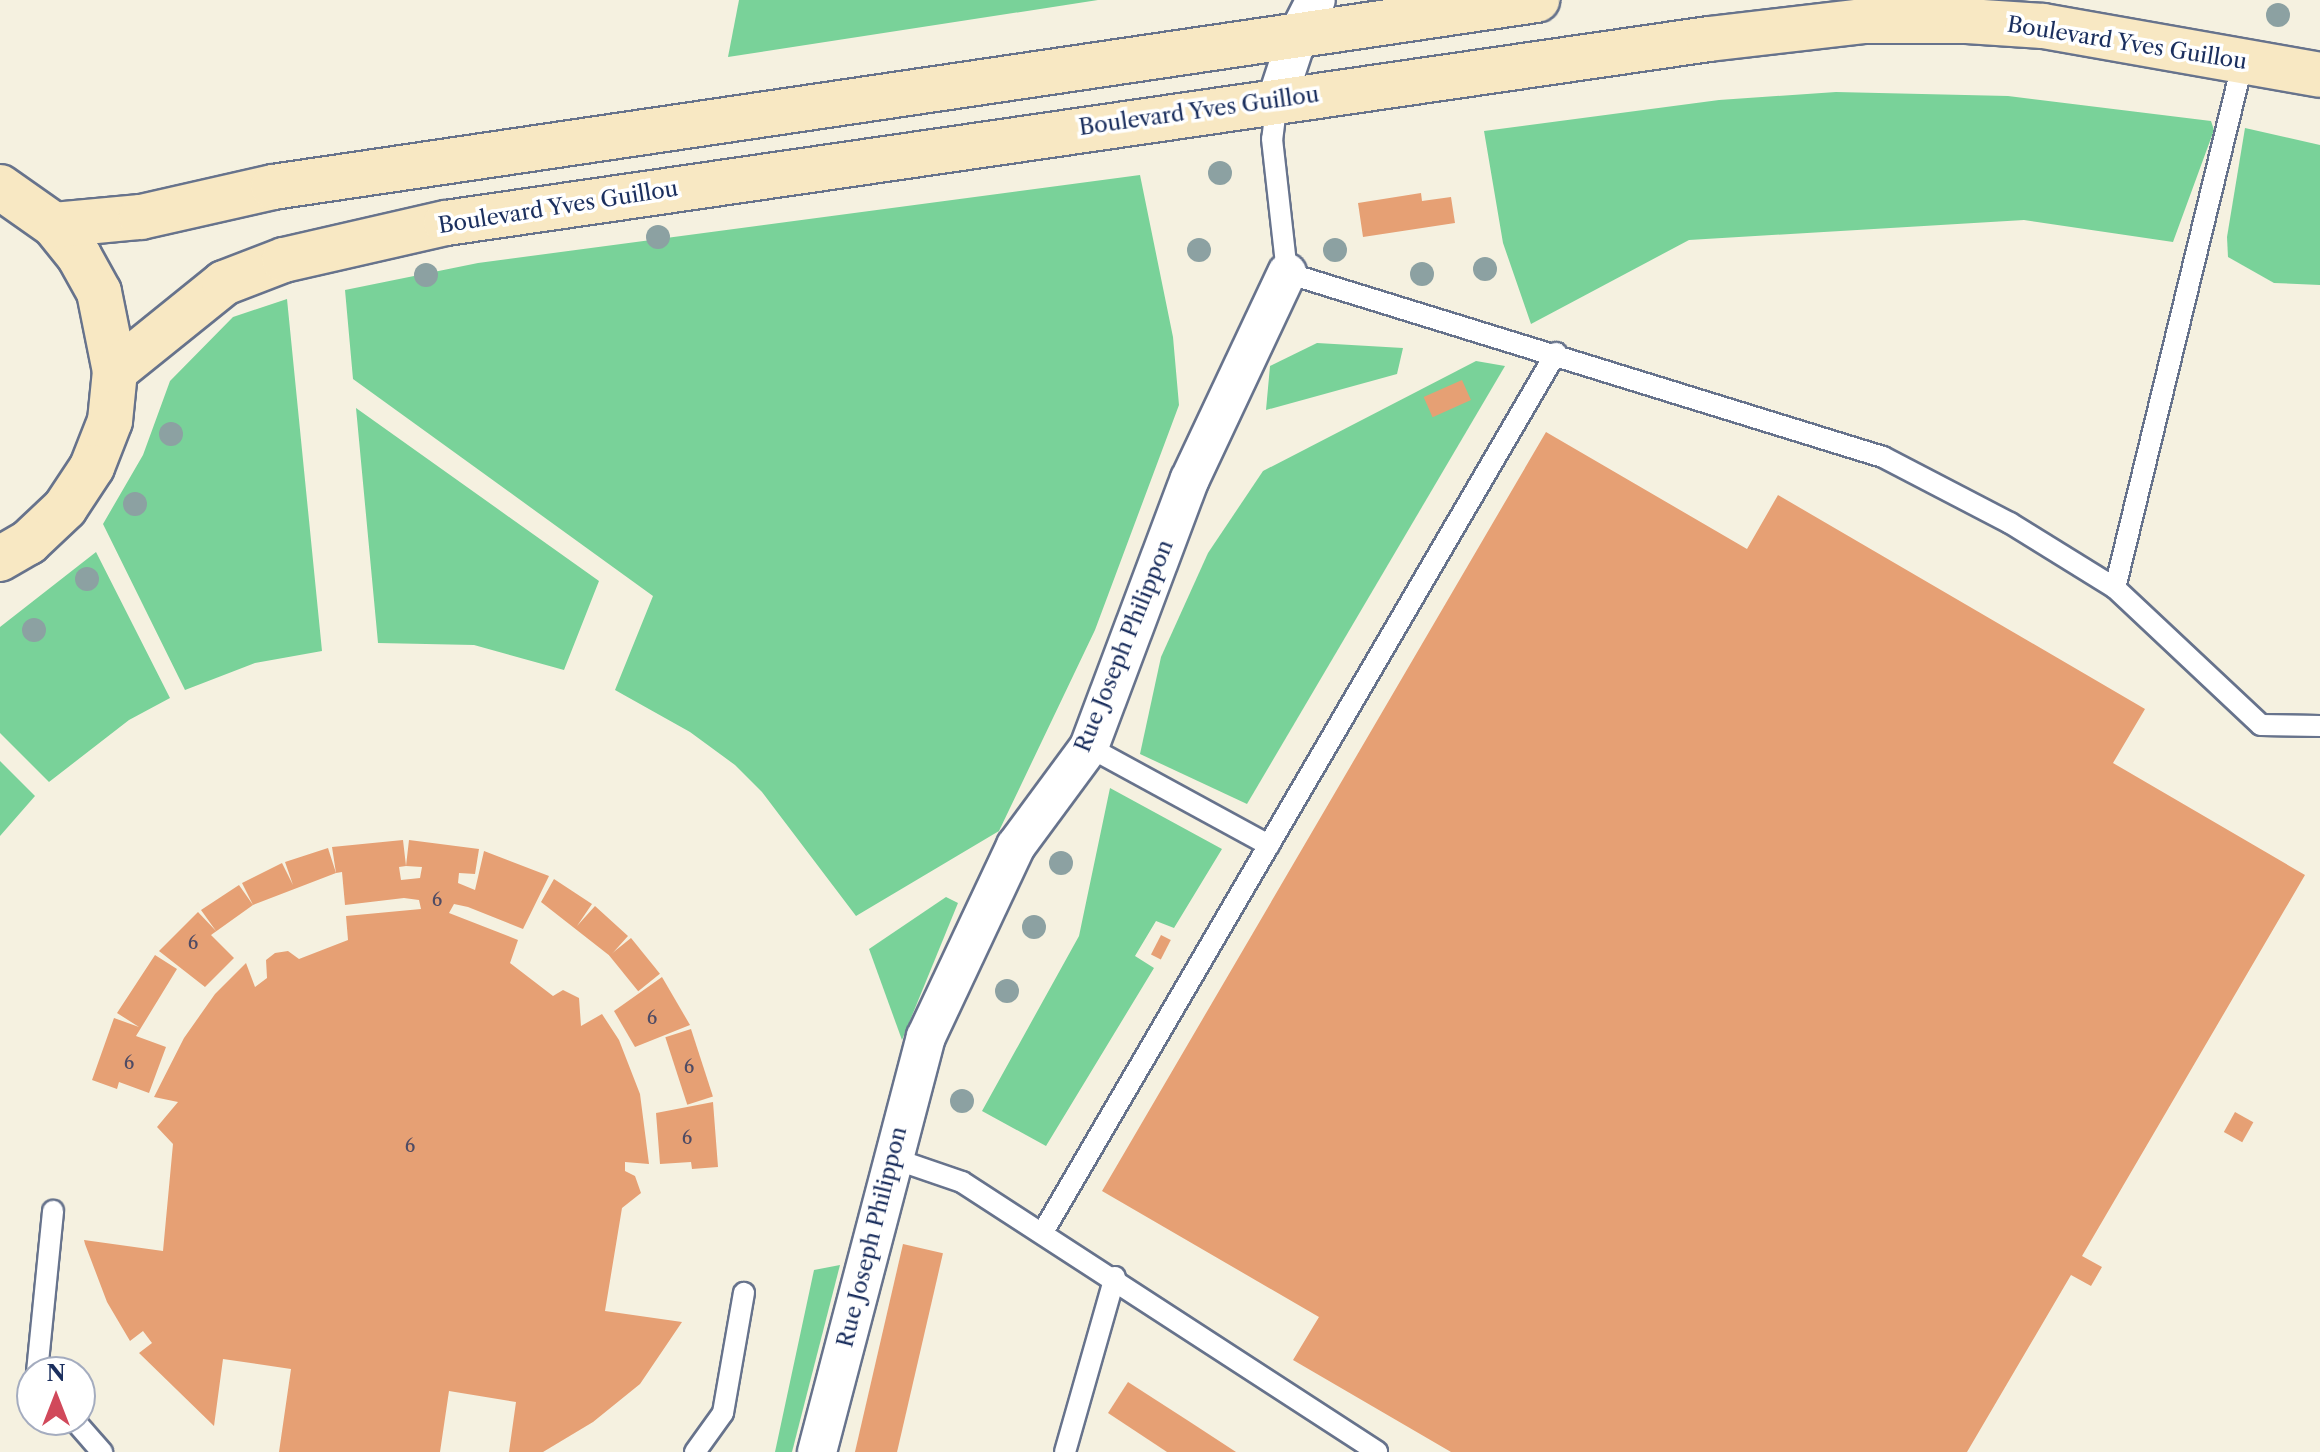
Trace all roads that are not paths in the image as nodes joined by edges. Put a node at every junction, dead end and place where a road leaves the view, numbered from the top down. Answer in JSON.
{"nodes":[{"id":1,"x":1537,"y":0,"type":"edge"},
{"id":2,"x":1307,"y":17,"type":"edge"},
{"id":3,"x":2248,"y":62,"type":"junction"},
{"id":4,"x":2320,"y":75,"type":"edge"},
{"id":5,"x":2320,"y":85,"type":"edge"},
{"id":6,"x":1277,"y":99,"type":"junction"},
{"id":7,"x":0,"y":187,"type":"edge"},
{"id":8,"x":54,"y":225,"type":"junction"},
{"id":9,"x":1287,"y":273,"type":"junction"},
{"id":10,"x":1556,"y":353,"type":"junction"},
{"id":11,"x":115,"y":371,"type":"junction"},
{"id":12,"x":0,"y":559,"type":"edge"},
{"id":13,"x":2115,"y":588,"type":"junction"},
{"id":14,"x":2320,"y":726,"type":"edge"},
{"id":15,"x":1089,"y":747,"type":"junction"},
{"id":16,"x":1269,"y":845,"type":"junction"},
{"id":17,"x":892,"y":1158,"type":"junction"},
{"id":18,"x":53,"y":1211,"type":"dead end"},
{"id":19,"x":1043,"y":1232,"type":"junction"},
{"id":20,"x":1115,"y":1277,"type":"junction"},
{"id":21,"x":744,"y":1293,"type":"dead end"},
{"id":22,"x":39,"y":1356,"type":"edge"},
{"id":23,"x":88,"y":1436,"type":"edge"},
{"id":24,"x":102,"y":1452,"type":"edge"},
{"id":25,"x":695,"y":1452,"type":"edge"},
{"id":26,"x":817,"y":1452,"type":"edge"},
{"id":27,"x":1065,"y":1452,"type":"edge"},
{"id":28,"x":1377,"y":1452,"type":"edge"}],
"edges":[{"from":1,"to":2,"type":"main road"},
{"from":2,"to":6,"type":"street"},
{"from":2,"to":8,"type":"main road"},
{"from":3,"to":4,"type":"main road","name":"Boulevard Yves Guillou"},
{"from":3,"to":5,"type":"main road"},
{"from":3,"to":6,"type":"main road","name":"Boulevard Yves Guillou"},
{"from":3,"to":13,"type":"lane"},
{"from":6,"to":9,"type":"lane"},
{"from":6,"to":11,"type":"main road","name":"Boulevard Yves Guillou"},
{"from":7,"to":8,"type":"main road"},
{"from":8,"to":11,"type":"main road"},
{"from":9,"to":10,"type":"lane"},
{"from":9,"to":15,"type":"street","name":"Rue Joseph Philippon"},
{"from":10,"to":13,"type":"lane"},
{"from":10,"to":16,"type":"lane"},
{"from":11,"to":12,"type":"main road"},
{"from":13,"to":14,"type":"lane"},
{"from":15,"to":16,"type":"lane"},
{"from":15,"to":17,"type":"street","name":"Rue Joseph Philippon"},
{"from":16,"to":19,"type":"lane"},
{"from":17,"to":19,"type":"lane"},
{"from":17,"to":26,"type":"street","name":"Rue Joseph Philippon"},
{"from":18,"to":22,"type":"lane"},
{"from":19,"to":20,"type":"lane"},
{"from":20,"to":27,"type":"lane"},
{"from":20,"to":28,"type":"lane"},
{"from":21,"to":25,"type":"lane"},
{"from":23,"to":24,"type":"lane"}]}
